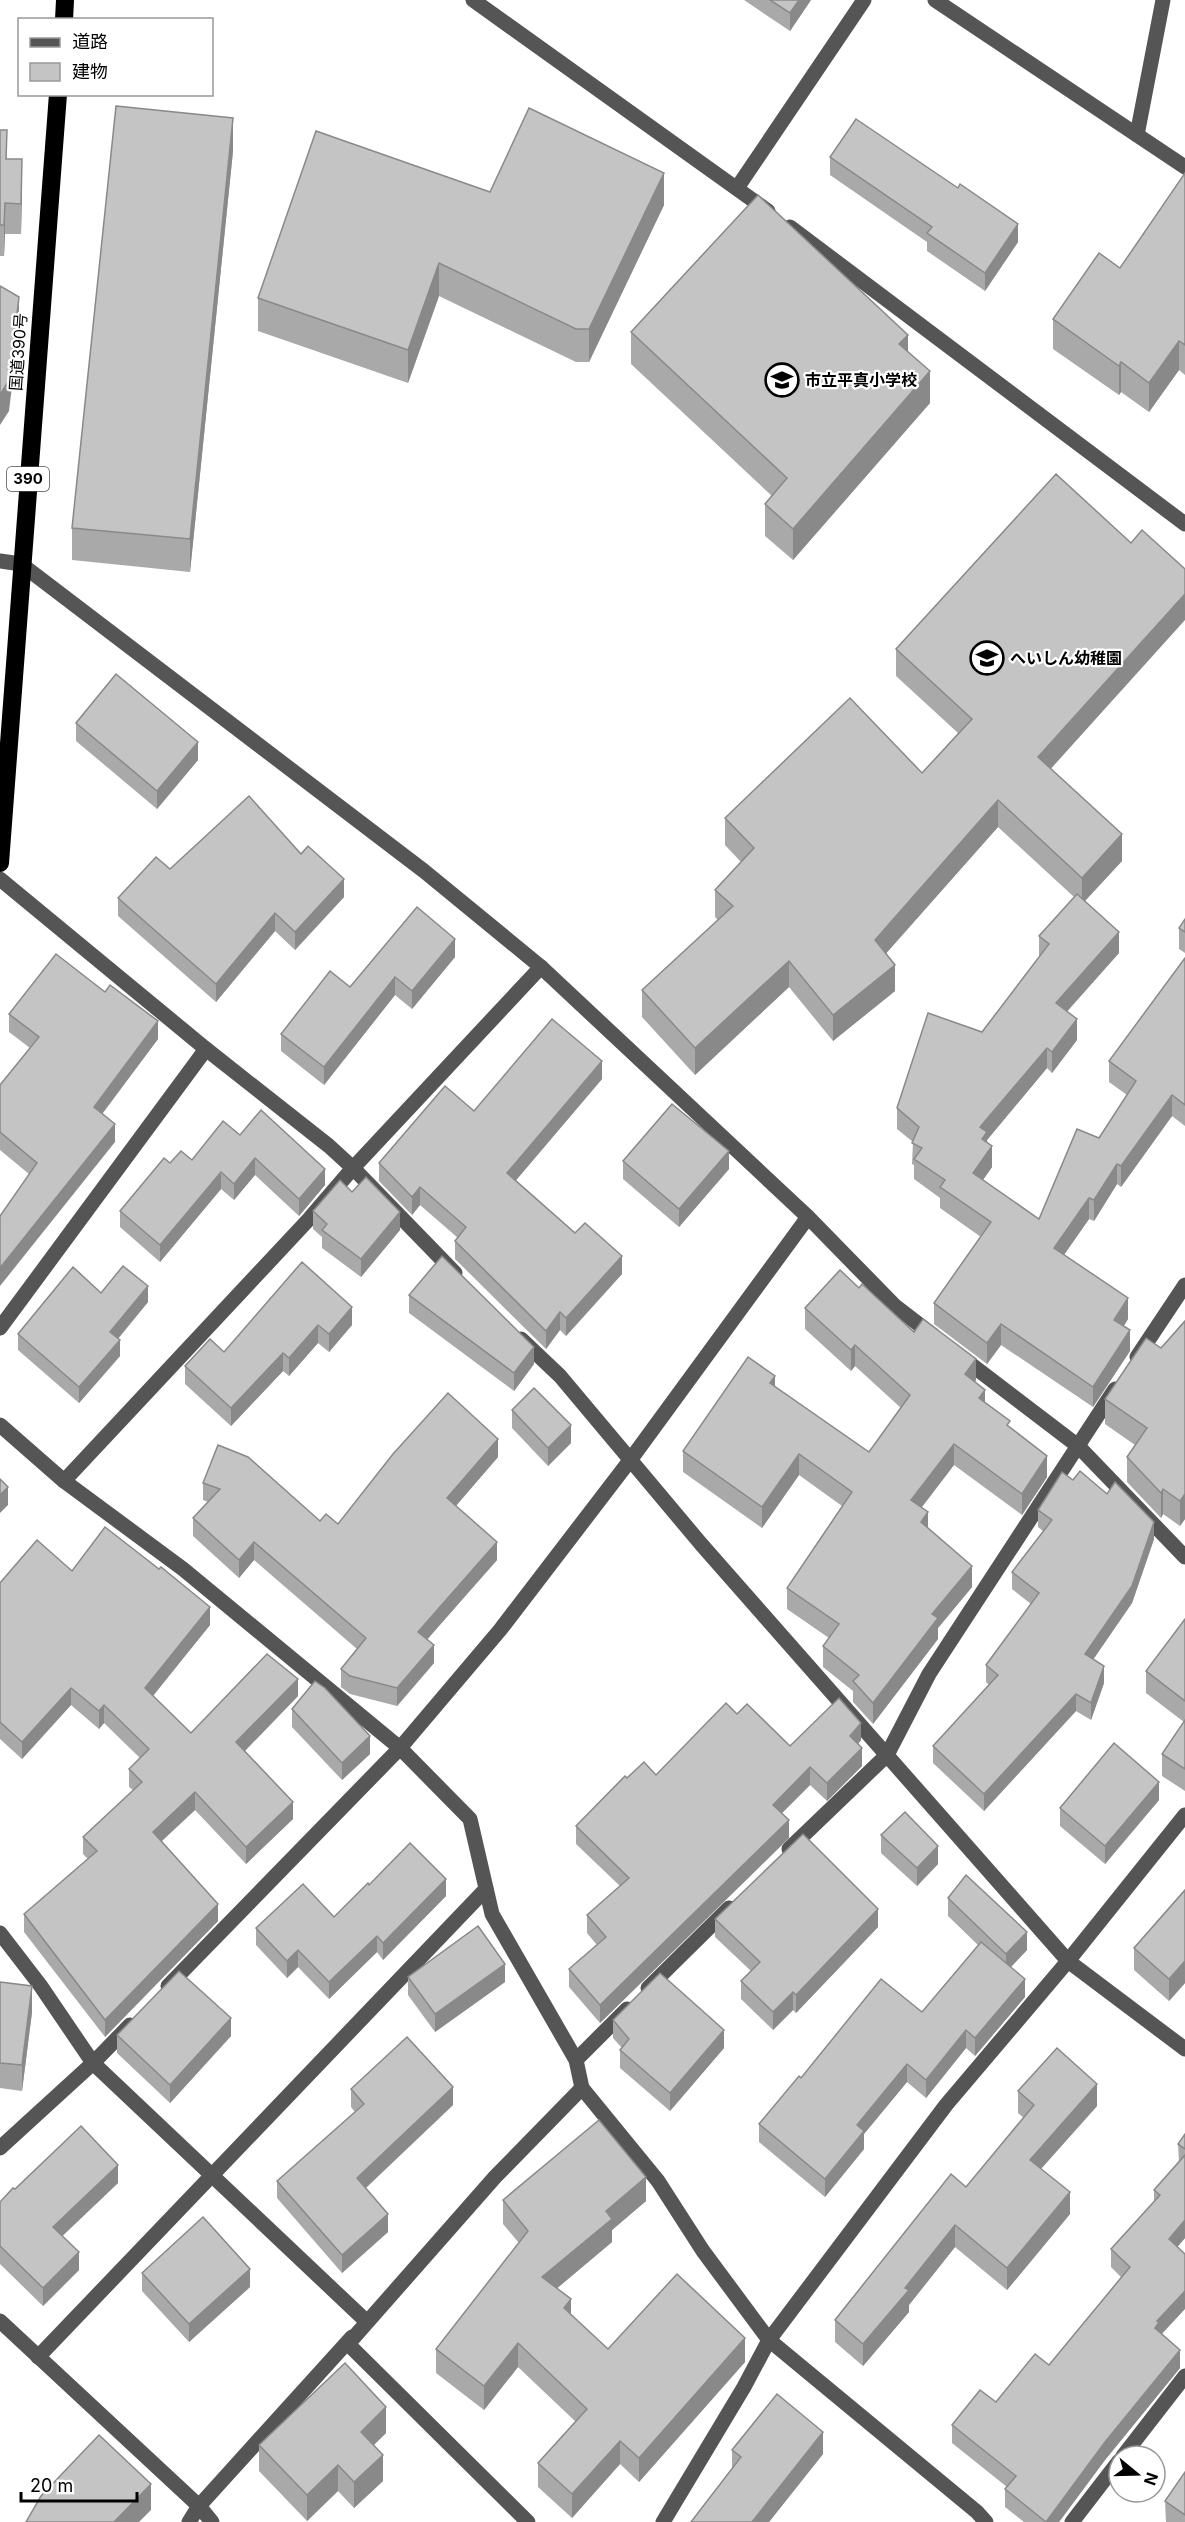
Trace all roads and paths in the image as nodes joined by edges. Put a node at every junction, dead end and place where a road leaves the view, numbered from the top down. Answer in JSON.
{"nodes":[{"id":1,"x":65,"y":0,"type":"edge"},
{"id":2,"x":473,"y":0,"type":"edge"},
{"id":3,"x":864,"y":0,"type":"edge"},
{"id":4,"x":934,"y":0,"type":"edge"},
{"id":5,"x":1163,"y":0,"type":"edge"},
{"id":6,"x":64,"y":18,"type":"edge"},
{"id":7,"x":58,"y":96,"type":"edge"},
{"id":8,"x":1137,"y":135,"type":"junction"},
{"id":9,"x":1185,"y":167,"type":"edge"},
{"id":10,"x":736,"y":188,"type":"junction"},
{"id":11,"x":1185,"y":525,"type":"edge"},
{"id":12,"x":0,"y":561,"type":"edge"},
{"id":13,"x":21,"y":564,"type":"junction"},
{"id":14,"x":0,"y":863,"type":"edge"},
{"id":15,"x":0,"y":879,"type":"edge"},
{"id":16,"x":542,"y":967,"type":"junction"},
{"id":17,"x":206,"y":1049,"type":"junction"},
{"id":18,"x":353,"y":1168,"type":"junction"},
{"id":19,"x":808,"y":1218,"type":"junction"},
{"id":20,"x":466,"y":1285,"type":"edge"},
{"id":21,"x":1185,"y":1285,"type":"edge"},
{"id":22,"x":508,"y":1327,"type":"edge"},
{"id":23,"x":0,"y":1328,"type":"edge"},
{"id":24,"x":0,"y":1425,"type":"edge"},
{"id":25,"x":1078,"y":1446,"type":"junction"},
{"id":26,"x":631,"y":1459,"type":"junction"},
{"id":27,"x":64,"y":1481,"type":"junction"},
{"id":28,"x":1185,"y":1557,"type":"edge"},
{"id":29,"x":400,"y":1748,"type":"junction"},
{"id":30,"x":887,"y":1755,"type":"junction"},
{"id":31,"x":1185,"y":1815,"type":"edge"},
{"id":32,"x":778,"y":1860,"type":"edge"},
{"id":33,"x":486,"y":1889,"type":"junction"},
{"id":34,"x":736,"y":1902,"type":"edge"},
{"id":35,"x":0,"y":1933,"type":"edge"},
{"id":36,"x":1068,"y":1961,"type":"junction"},
{"id":37,"x":157,"y":1997,"type":"edge"},
{"id":38,"x":141,"y":2014,"type":"edge"},
{"id":39,"x":1185,"y":2049,"type":"edge"},
{"id":40,"x":576,"y":2060,"type":"junction"},
{"id":41,"x":93,"y":2063,"type":"junction"},
{"id":42,"x":582,"y":2088,"type":"junction"},
{"id":43,"x":0,"y":2148,"type":"edge"},
{"id":44,"x":211,"y":2175,"type":"junction"},
{"id":45,"x":0,"y":2321,"type":"edge"},
{"id":46,"x":366,"y":2321,"type":"junction"},
{"id":47,"x":769,"y":2340,"type":"junction"},
{"id":48,"x":348,"y":2344,"type":"junction"},
{"id":49,"x":38,"y":2357,"type":"junction"},
{"id":50,"x":1185,"y":2376,"type":"edge"},
{"id":51,"x":1132,"y":2444,"type":"edge"},
{"id":52,"x":1107,"y":2477,"type":"edge"},
{"id":53,"x":200,"y":2506,"type":"junction"},
{"id":54,"x":189,"y":2522,"type":"edge"},
{"id":55,"x":212,"y":2522,"type":"edge"},
{"id":56,"x":528,"y":2522,"type":"edge"},
{"id":57,"x":663,"y":2522,"type":"edge"},
{"id":58,"x":986,"y":2522,"type":"edge"},
{"id":59,"x":1072,"y":2522,"type":"edge"}],
"edges":[{"from":1,"to":6,"type":"highway"},
{"from":2,"to":10,"type":"street"},
{"from":3,"to":10,"type":"street"},
{"from":4,"to":8,"type":"street"},
{"from":5,"to":8,"type":"street"},
{"from":7,"to":13,"type":"highway","name":"国道390号","number":"390"},
{"from":8,"to":9,"type":"street"},
{"from":10,"to":11,"type":"street"},
{"from":12,"to":13,"type":"street"},
{"from":13,"to":14,"type":"highway","name":"国道390号","number":"390"},
{"from":13,"to":16,"type":"street"},
{"from":15,"to":17,"type":"street"},
{"from":16,"to":18,"type":"street"},
{"from":16,"to":19,"type":"street"},
{"from":17,"to":18,"type":"street"},
{"from":17,"to":23,"type":"street"},
{"from":18,"to":20,"type":"street"},
{"from":18,"to":27,"type":"street"},
{"from":19,"to":25,"type":"street"},
{"from":19,"to":26,"type":"street"},
{"from":21,"to":25,"type":"street"},
{"from":22,"to":26,"type":"street"},
{"from":24,"to":27,"type":"street"},
{"from":25,"to":28,"type":"street"},
{"from":25,"to":30,"type":"street"},
{"from":26,"to":29,"type":"street"},
{"from":26,"to":30,"type":"street"},
{"from":27,"to":29,"type":"street"},
{"from":29,"to":33,"type":"street"},
{"from":29,"to":37,"type":"street"},
{"from":30,"to":32,"type":"street"},
{"from":30,"to":36,"type":"street"},
{"from":31,"to":36,"type":"street"},
{"from":33,"to":40,"type":"street"},
{"from":33,"to":44,"type":"street"},
{"from":34,"to":40,"type":"street"},
{"from":35,"to":41,"type":"street"},
{"from":36,"to":39,"type":"street"},
{"from":36,"to":47,"type":"street"},
{"from":38,"to":41,"type":"street"},
{"from":40,"to":42,"type":"street"},
{"from":41,"to":43,"type":"street"},
{"from":41,"to":44,"type":"street"},
{"from":42,"to":47,"type":"street"},
{"from":42,"to":48,"type":"street"},
{"from":44,"to":46,"type":"street"},
{"from":44,"to":49,"type":"street"},
{"from":45,"to":49,"type":"street"},
{"from":46,"to":48,"type":"street"},
{"from":46,"to":53,"type":"street"},
{"from":47,"to":57,"type":"street"},
{"from":47,"to":58,"type":"street"},
{"from":48,"to":56,"type":"street"},
{"from":49,"to":53,"type":"street"},
{"from":50,"to":51,"type":"street"},
{"from":52,"to":59,"type":"street"},
{"from":53,"to":54,"type":"street"},
{"from":53,"to":55,"type":"street"}]}
